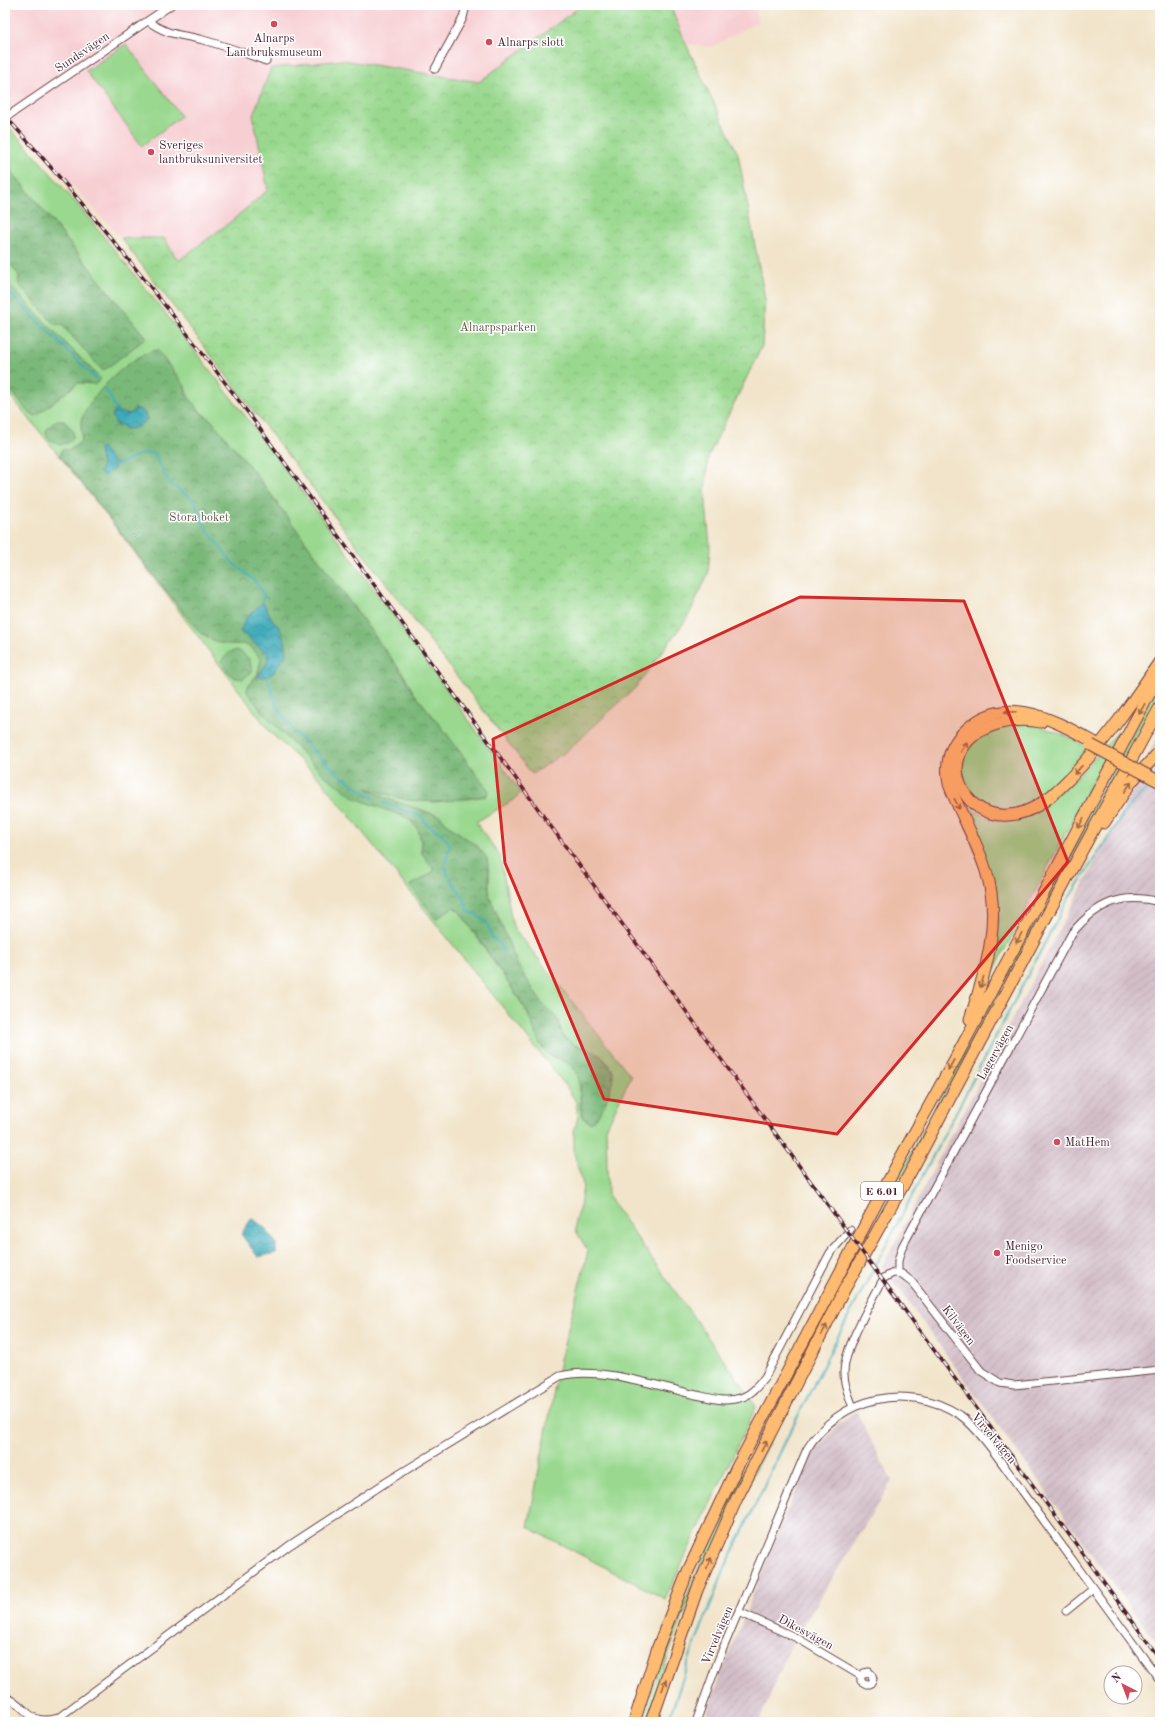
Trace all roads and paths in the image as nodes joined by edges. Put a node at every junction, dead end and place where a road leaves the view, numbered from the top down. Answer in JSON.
{"nodes":[{"id":1,"x":171,"y":5,"type":"edge"},
{"id":2,"x":466,"y":5,"type":"edge"},
{"id":3,"x":148,"y":21,"type":"junction"},
{"id":4,"x":266,"y":61,"type":"dead end"},
{"id":5,"x":435,"y":69,"type":"dead end"},
{"id":6,"x":5,"y":118,"type":"edge"},
{"id":7,"x":1160,"y":661,"type":"edge"},
{"id":8,"x":1160,"y":674,"type":"edge"},
{"id":9,"x":1160,"y":707,"type":"edge"},
{"id":10,"x":1092,"y":743,"type":"junction"},
{"id":11,"x":1160,"y":751,"type":"edge"},
{"id":12,"x":1160,"y":776,"type":"edge"},
{"id":13,"x":1160,"y":782,"type":"edge"},
{"id":14,"x":1067,"y":878,"type":"junction"},
{"id":15,"x":1160,"y":902,"type":"edge"},
{"id":16,"x":960,"y":1050,"type":"junction"},
{"id":17,"x":850,"y":1230,"type":"dead end"},
{"id":18,"x":898,"y":1273,"type":"junction"},
{"id":19,"x":1160,"y":1370,"type":"edge"},
{"id":20,"x":853,"y":1407,"type":"junction"},
{"id":21,"x":1093,"y":1589,"type":"junction"},
{"id":22,"x":1066,"y":1611,"type":"dead end"},
{"id":23,"x":739,"y":1612,"type":"junction"},
{"id":24,"x":861,"y":1676,"type":"dead end"},
{"id":25,"x":1160,"y":1680,"type":"edge"},
{"id":26,"x":5,"y":1697,"type":"edge"},
{"id":27,"x":634,"y":1722,"type":"edge"},
{"id":28,"x":651,"y":1722,"type":"edge"},
{"id":29,"x":696,"y":1722,"type":"edge"}],
"edges":[{"from":1,"to":3,"type":"street","name":"Sundsvägen"},
{"from":2,"to":5,"type":"street"},
{"from":3,"to":4,"type":"street"},
{"from":3,"to":6,"type":"street","name":"Sundsvägen"},
{"from":7,"to":10,"type":"highway","one_way":true},
{"from":8,"to":16,"type":"highway","number":"E 6.01","one_way":true},
{"from":9,"to":14,"type":"highway","number":"E 6.01"},
{"from":10,"to":12,"type":"highway"},
{"from":10,"to":13,"type":"highway","bridge":true},
{"from":10,"to":16,"type":"highway","one_way":true},
{"from":14,"to":11,"type":"highway","one_way":true},
{"from":28,"to":14,"type":"highway","number":"E 6.01","one_way":true},
{"from":15,"to":18,"type":"street","name":"Lagervägen"},
{"from":16,"to":27,"type":"highway","number":"E 6.01","one_way":true},
{"from":17,"to":26,"type":"street"},
{"from":18,"to":19,"type":"street","name":"Kilvägen"},
{"from":18,"to":20,"type":"street"},
{"from":20,"to":21,"type":"street","name":"Virvelvägen"},
{"from":20,"to":23,"type":"street","name":"Virvelvägen"},
{"from":21,"to":22,"type":"street"},
{"from":21,"to":25,"type":"street","name":"Virvelvägen"},
{"from":23,"to":24,"type":"street","name":"Dikesvägen"},
{"from":23,"to":29,"type":"street","name":"Virvelvägen"}]}
